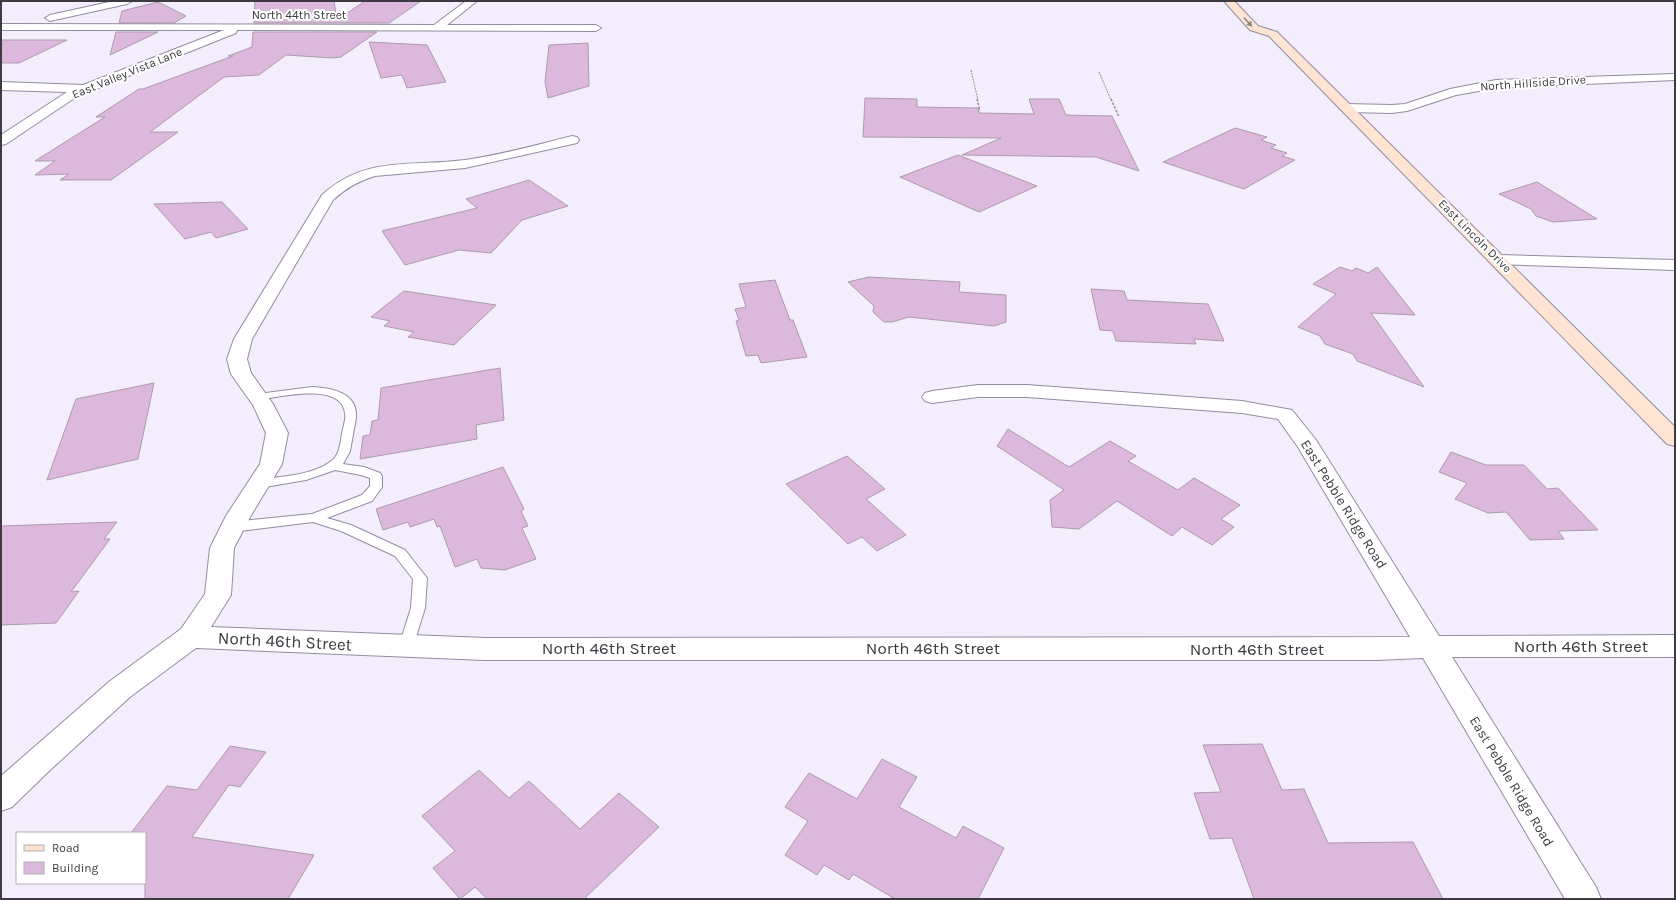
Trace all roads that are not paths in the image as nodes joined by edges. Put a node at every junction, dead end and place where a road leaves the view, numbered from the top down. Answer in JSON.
{"nodes":[{"id":1,"x":127,"y":1,"type":"edge"},
{"id":2,"x":472,"y":1,"type":"edge"},
{"id":3,"x":1229,"y":1,"type":"edge"},
{"id":4,"x":1,"y":27,"type":"edge"},
{"id":5,"x":237,"y":28,"type":"junction"},
{"id":6,"x":436,"y":28,"type":"junction"},
{"id":7,"x":596,"y":28,"type":"dead end"},
{"id":8,"x":1675,"y":77,"type":"edge"},
{"id":9,"x":1,"y":86,"type":"edge"},
{"id":10,"x":84,"y":89,"type":"junction"},
{"id":11,"x":1345,"y":108,"type":"junction"},
{"id":12,"x":572,"y":140,"type":"dead end"},
{"id":13,"x":1,"y":141,"type":"edge"},
{"id":14,"x":1499,"y":260,"type":"junction"},
{"id":15,"x":1675,"y":265,"type":"edge"},
{"id":16,"x":258,"y":397,"type":"junction"},
{"id":17,"x":932,"y":397,"type":"dead end"},
{"id":18,"x":1675,"y":439,"type":"edge"},
{"id":19,"x":333,"y":466,"type":"junction"},
{"id":20,"x":259,"y":484,"type":"junction"},
{"id":21,"x":313,"y":518,"type":"junction"},
{"id":22,"x":232,"y":527,"type":"junction"},
{"id":23,"x":191,"y":637,"type":"junction"},
{"id":24,"x":406,"y":646,"type":"junction"},
{"id":25,"x":1675,"y":646,"type":"edge"},
{"id":26,"x":1431,"y":647,"type":"junction"},
{"id":27,"x":1,"y":797,"type":"edge"},
{"id":28,"x":1584,"y":899,"type":"edge"}],
"edges":[{"from":1,"to":4,"type":"street"},
{"from":2,"to":6,"type":"street"},
{"from":3,"to":11,"type":"main road","name":"East Lincoln Drive","one_way":true},
{"from":4,"to":5,"type":"street","name":"North 44th Street"},
{"from":5,"to":6,"type":"street","name":"North 44th Street"},
{"from":5,"to":10,"type":"street","name":"East Valley Vista Lane"},
{"from":6,"to":7,"type":"street","name":"North 44th Street"},
{"from":8,"to":11,"type":"street","name":"North Hillside Drive"},
{"from":9,"to":10,"type":"street"},
{"from":10,"to":13,"type":"street","name":"East Valley Vista Lane"},
{"from":11,"to":14,"type":"main road","name":"East Lincoln Drive"},
{"from":12,"to":16,"type":"street"},
{"from":14,"to":15,"type":"street"},
{"from":14,"to":18,"type":"main road","name":"East Lincoln Drive"},
{"from":16,"to":19,"type":"lane"},
{"from":16,"to":20,"type":"street"},
{"from":17,"to":26,"type":"street","name":"East Pebble Ridge Road"},
{"from":19,"to":20,"type":"lane"},
{"from":19,"to":21,"type":"lane"},
{"from":20,"to":22,"type":"street"},
{"from":21,"to":22,"type":"lane"},
{"from":21,"to":24,"type":"lane"},
{"from":22,"to":23,"type":"street"},
{"from":23,"to":24,"type":"street","name":"North 46th Street"},
{"from":23,"to":27,"type":"street"},
{"from":24,"to":26,"type":"street","name":"North 46th Street"},
{"from":25,"to":26,"type":"street","name":"North 46th Street"},
{"from":26,"to":28,"type":"street","name":"East Pebble Ridge Road"}]}
